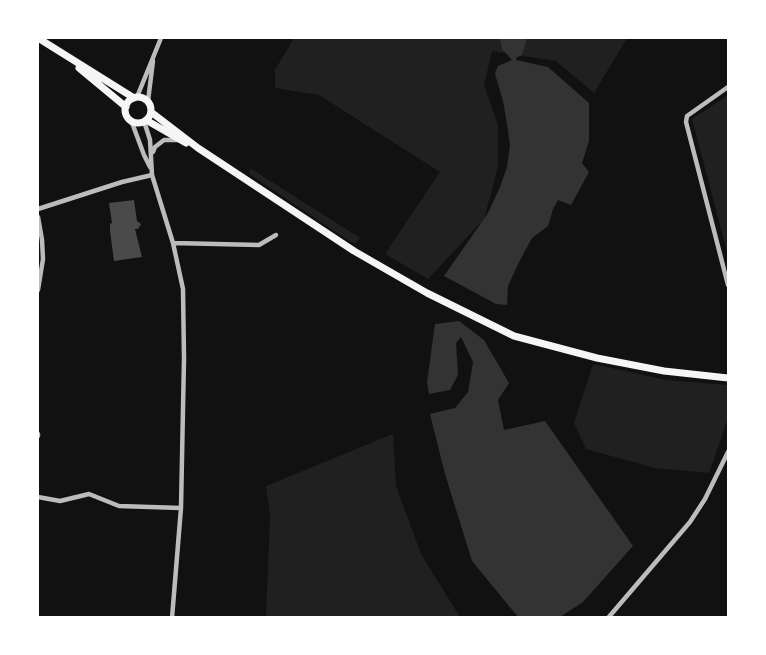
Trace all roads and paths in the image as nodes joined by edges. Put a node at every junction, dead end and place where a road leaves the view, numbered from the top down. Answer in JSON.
{"nodes":[{"id":1,"x":38,"y":38,"type":"edge"},
{"id":2,"x":161,"y":38,"type":"edge"},
{"id":3,"x":154,"y":59,"type":"junction"},
{"id":4,"x":71,"y":60,"type":"junction"},
{"id":5,"x":729,"y":87,"type":"edge"},
{"id":6,"x":135,"y":98,"type":"junction"},
{"id":7,"x":148,"y":101,"type":"junction"},
{"id":8,"x":126,"y":107,"type":"junction"},
{"id":9,"x":151,"y":112,"type":"junction"},
{"id":10,"x":131,"y":120,"type":"junction"},
{"id":11,"x":145,"y":120,"type":"junction"},
{"id":12,"x":180,"y":140,"type":"junction"},
{"id":13,"x":198,"y":148,"type":"junction"},
{"id":14,"x":152,"y":154,"type":"junction"},
{"id":15,"x":150,"y":167,"type":"junction"},
{"id":16,"x":152,"y":175,"type":"junction"},
{"id":17,"x":38,"y":209,"type":"edge"},
{"id":18,"x":38,"y":217,"type":"edge"},
{"id":19,"x":276,"y":235,"type":"dead end"},
{"id":20,"x":173,"y":243,"type":"junction"},
{"id":21,"x":729,"y":285,"type":"edge"},
{"id":22,"x":38,"y":290,"type":"edge"},
{"id":23,"x":729,"y":378,"type":"edge"},
{"id":24,"x":729,"y":452,"type":"edge"},
{"id":25,"x":38,"y":497,"type":"edge"},
{"id":26,"x":181,"y":508,"type":"junction"},
{"id":27,"x":172,"y":618,"type":"edge"},
{"id":28,"x":608,"y":618,"type":"edge"}],
"edges":[{"from":1,"to":4,"type":"main road"},
{"from":2,"to":3,"type":"street"},
{"from":3,"to":6,"type":"street"},
{"from":3,"to":7,"type":"street"},
{"from":4,"to":6,"type":"main road"},
{"from":4,"to":8,"type":"main road"},
{"from":5,"to":21,"type":"street"},
{"from":6,"to":7,"type":"main road"},
{"from":6,"to":8,"type":"main road"},
{"from":7,"to":9,"type":"main road"},
{"from":8,"to":10,"type":"main road"},
{"from":9,"to":11,"type":"main road"},
{"from":9,"to":13,"type":"main road"},
{"from":10,"to":11,"type":"main road"},
{"from":10,"to":15,"type":"street"},
{"from":11,"to":12,"type":"main road"},
{"from":11,"to":14,"type":"street"},
{"from":12,"to":13,"type":"main road"},
{"from":12,"to":14,"type":"street"},
{"from":13,"to":23,"type":"main road"},
{"from":14,"to":15,"type":"street"},
{"from":15,"to":16,"type":"street"},
{"from":16,"to":17,"type":"street"},
{"from":16,"to":20,"type":"street"},
{"from":18,"to":22,"type":"street"},
{"from":19,"to":20,"type":"street"},
{"from":20,"to":26,"type":"street"},
{"from":24,"to":28,"type":"street"},
{"from":25,"to":26,"type":"street"},
{"from":26,"to":27,"type":"street"}]}
